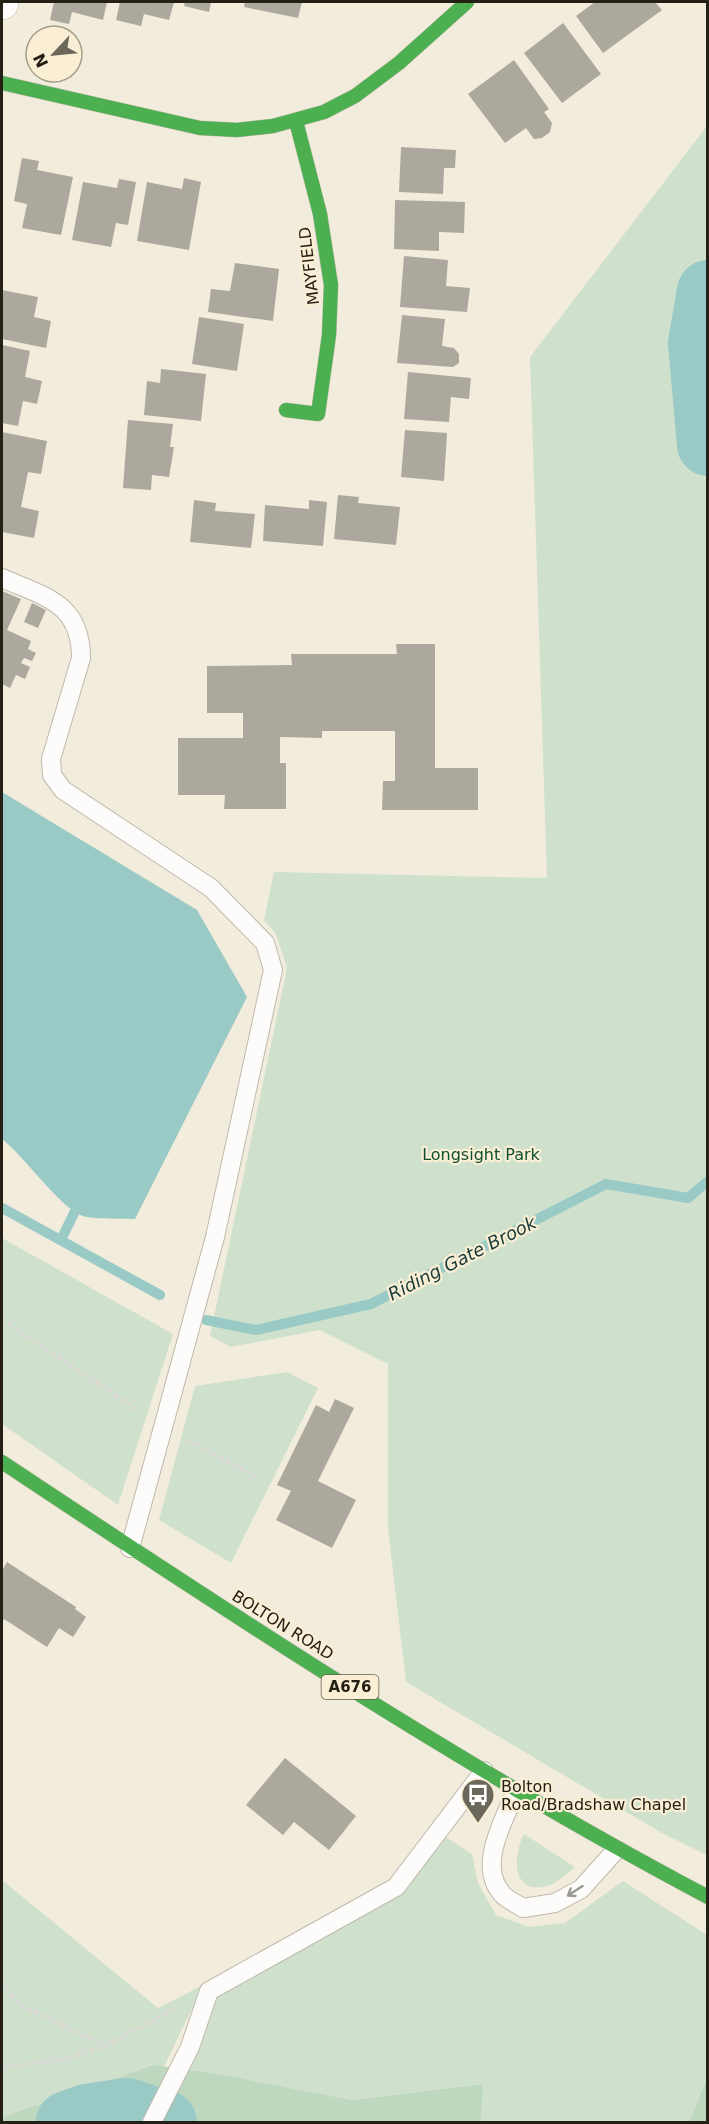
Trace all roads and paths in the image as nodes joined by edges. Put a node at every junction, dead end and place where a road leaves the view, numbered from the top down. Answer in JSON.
{"nodes":[{"id":1,"x":467,"y":2,"type":"edge"},
{"id":2,"x":2,"y":83,"type":"edge"},
{"id":3,"x":296,"y":121,"type":"junction"},
{"id":4,"x":286,"y":410,"type":"dead end"},
{"id":5,"x":2,"y":578,"type":"edge"},
{"id":6,"x":2,"y":1319,"type":"edge"},
{"id":7,"x":163,"y":1427,"type":"junction"},
{"id":8,"x":2,"y":1462,"type":"edge"},
{"id":9,"x":257,"y":1477,"type":"dead end"},
{"id":10,"x":130,"y":1548,"type":"junction"},
{"id":11,"x":484,"y":1771,"type":"junction"},
{"id":12,"x":516,"y":1791,"type":"junction"},
{"id":13,"x":616,"y":1850,"type":"junction"},
{"id":14,"x":708,"y":1897,"type":"edge"},
{"id":15,"x":2,"y":1982,"type":"edge"},
{"id":16,"x":209,"y":1991,"type":"junction"},
{"id":17,"x":105,"y":2046,"type":"junction"},
{"id":18,"x":2,"y":2067,"type":"edge"},
{"id":19,"x":152,"y":2122,"type":"edge"}],
"edges":[{"from":1,"to":3,"type":"street"},
{"from":2,"to":3,"type":"street"},
{"from":3,"to":4,"type":"street","name":"MAYFIELD"},
{"from":5,"to":7,"type":"lane"},
{"from":6,"to":7,"type":"path"},
{"from":7,"to":9,"type":"path"},
{"from":7,"to":10,"type":"lane"},
{"from":8,"to":10,"type":"street","name":"BOLTON ROAD","number":"A676"},
{"from":10,"to":11,"type":"street","name":"BOLTON ROAD","number":"A676"},
{"from":11,"to":12,"type":"street","name":"BOLTON ROAD","number":"A676"},
{"from":11,"to":16,"type":"lane"},
{"from":12,"to":13,"type":"street","name":"BOLTON ROAD","number":"A676"},
{"from":13,"to":12,"type":"lane","one_way":true},
{"from":13,"to":14,"type":"street","name":"BOLTON ROAD","number":"A676"},
{"from":15,"to":17,"type":"path"},
{"from":16,"to":17,"type":"path"},
{"from":16,"to":19,"type":"lane"},
{"from":17,"to":18,"type":"path"}]}
